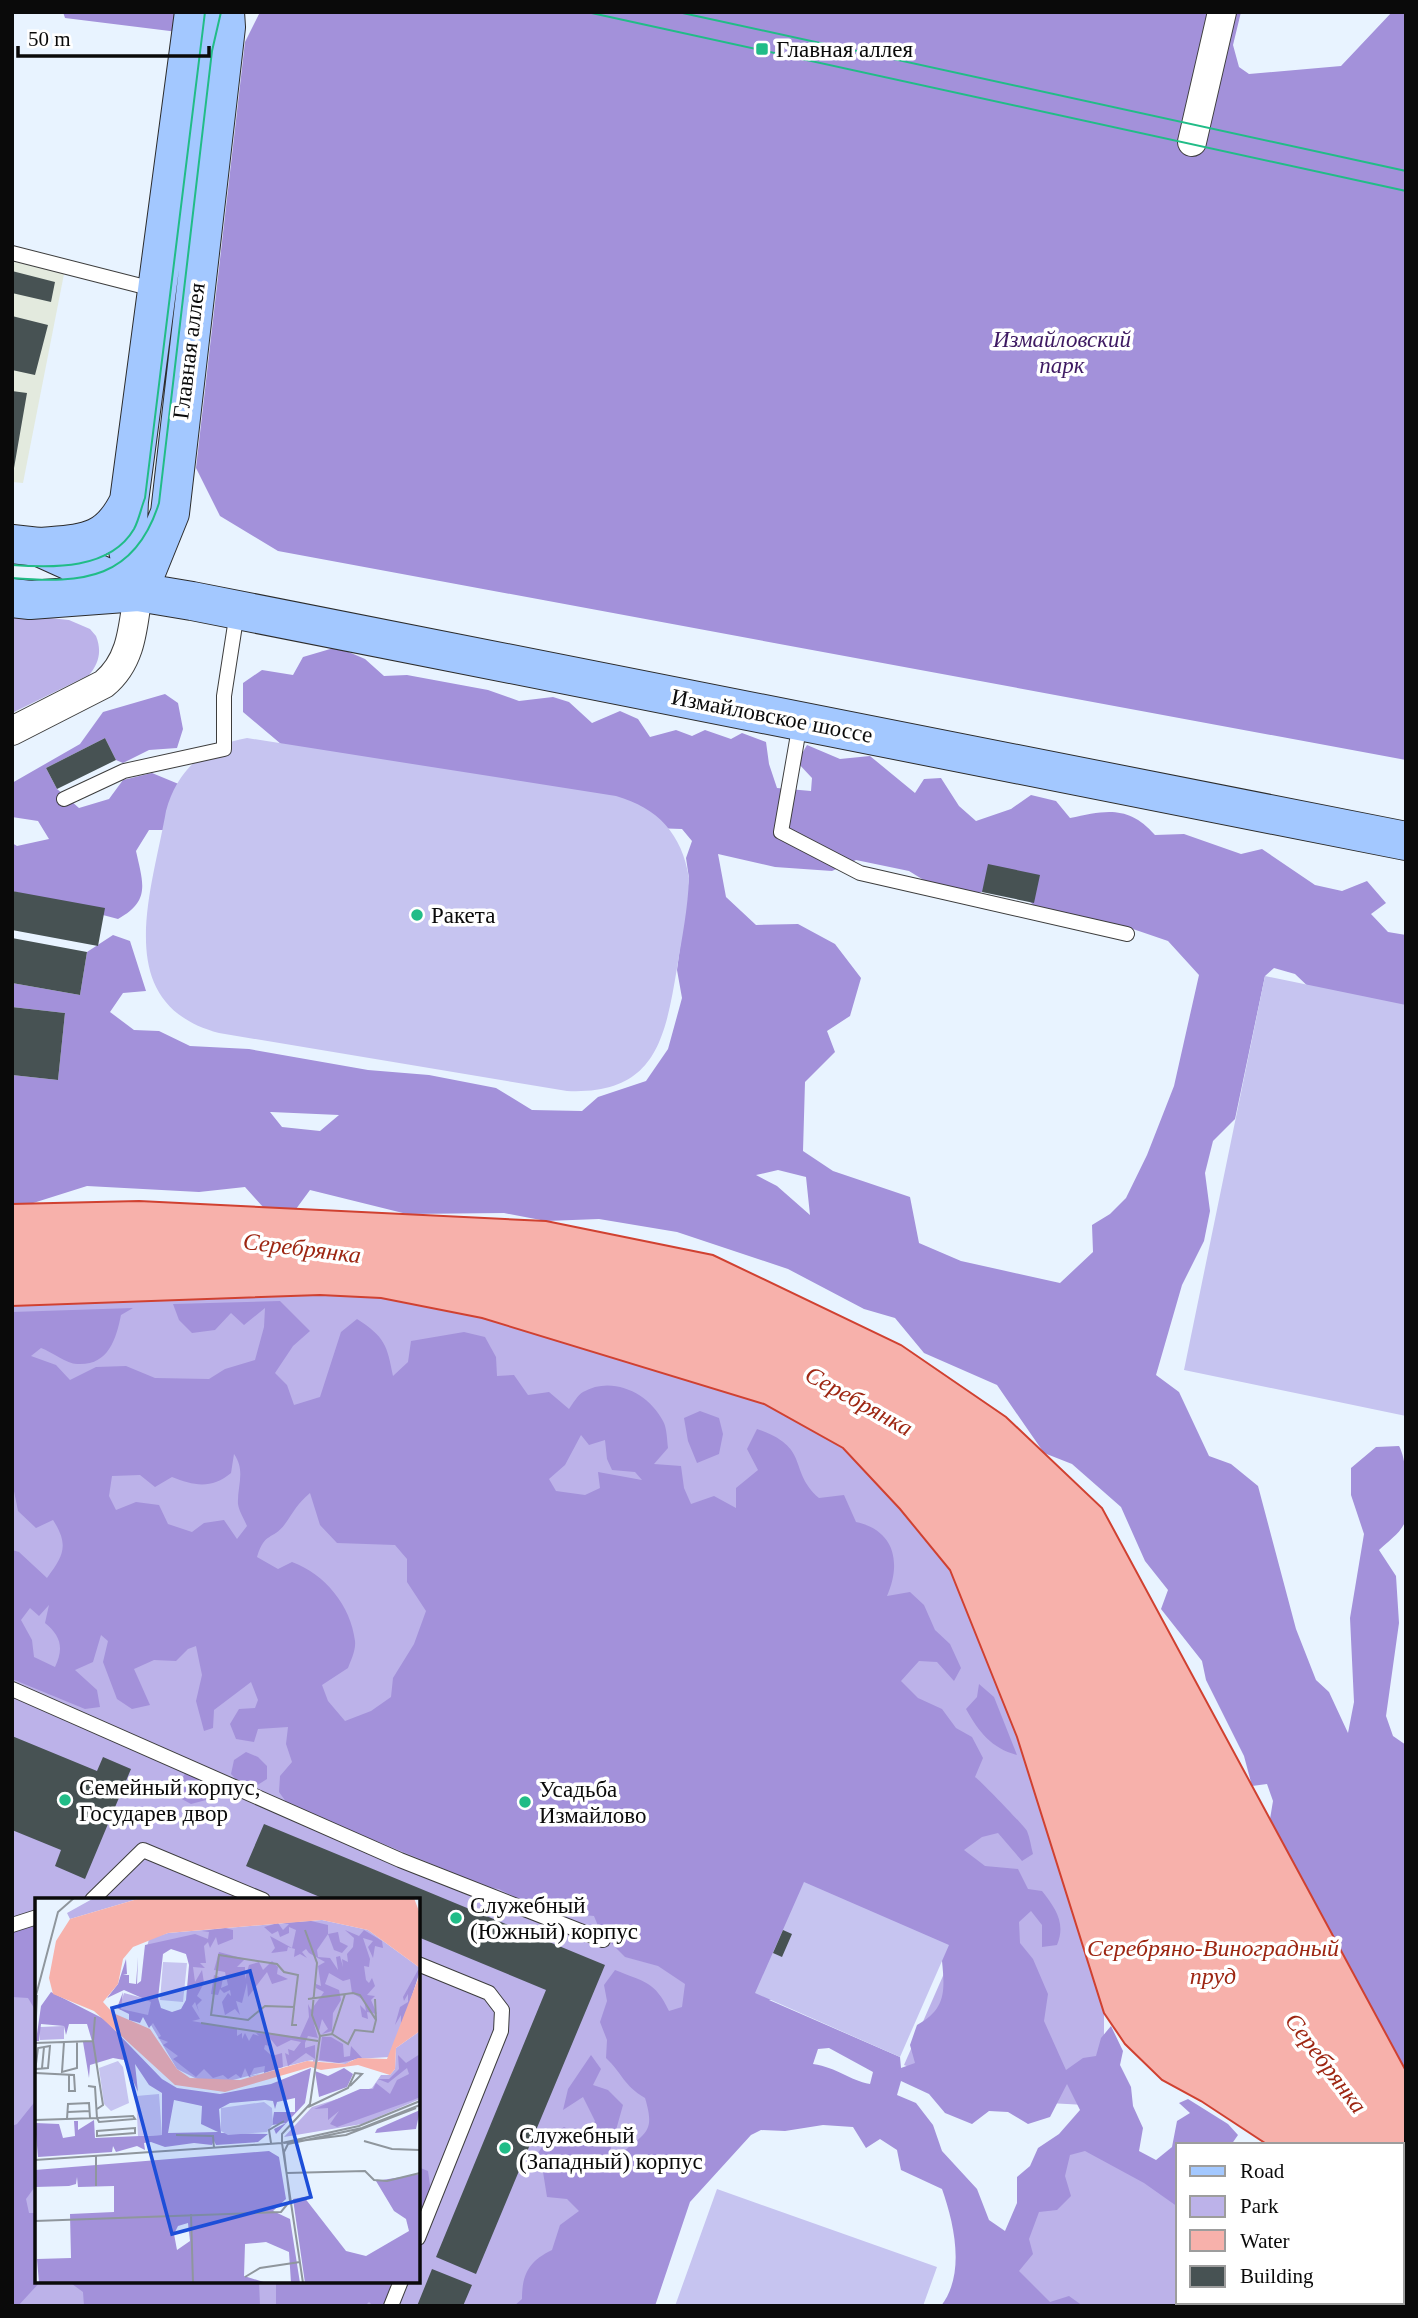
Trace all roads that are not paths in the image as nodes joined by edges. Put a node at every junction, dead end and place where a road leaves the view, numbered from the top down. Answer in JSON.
{"nodes":[{"id":1,"x":194,"y":12,"type":"edge"},
{"id":2,"x":225,"y":12,"type":"edge"},
{"id":3,"x":1222,"y":12,"type":"edge"},
{"id":4,"x":1192,"y":142,"type":"dead end"},
{"id":5,"x":12,"y":253,"type":"edge"},
{"id":6,"x":175,"y":293,"type":"junction"},
{"id":7,"x":129,"y":500,"type":"junction"},
{"id":8,"x":26,"y":545,"type":"edge"},
{"id":9,"x":138,"y":592,"type":"junction"},
{"id":10,"x":12,"y":598,"type":"edge"},
{"id":11,"x":237,"y":610,"type":"junction"},
{"id":12,"x":800,"y":721,"type":"junction"},
{"id":13,"x":12,"y":732,"type":"edge"},
{"id":14,"x":64,"y":799,"type":"dead end"},
{"id":15,"x":1406,"y":841,"type":"edge"},
{"id":16,"x":1127,"y":934,"type":"dead end"},
{"id":17,"x":12,"y":1689,"type":"edge"},
{"id":18,"x":94,"y":1898,"type":"edge"},
{"id":19,"x":259,"y":1898,"type":"edge"},
{"id":20,"x":35,"y":1918,"type":"edge"},
{"id":21,"x":12,"y":1924,"type":"edge"},
{"id":22,"x":603,"y":1940,"type":"dead end"},
{"id":23,"x":420,"y":1965,"type":"edge"},
{"id":24,"x":420,"y":2233,"type":"edge"},
{"id":25,"x":400,"y":2283,"type":"edge"},
{"id":26,"x":391,"y":2306,"type":"edge"}],
"edges":[{"from":1,"to":6,"type":"main road","name":"Главная аллея"},
{"from":2,"to":6,"type":"main road","name":"Главная аллея"},
{"from":3,"to":4,"type":"street"},
{"from":5,"to":6,"type":"lane"},
{"from":6,"to":7,"type":"main road","name":"Главная аллея"},
{"from":6,"to":9,"type":"main road","name":"Главная аллея"},
{"from":7,"to":8,"type":"main road","name":"Главная аллея"},
{"from":7,"to":9,"type":"main road","name":"Главная аллея"},
{"from":8,"to":9,"type":"main road"},
{"from":9,"to":10,"type":"main road"},
{"from":9,"to":11,"type":"main road","name":"Измайловское шоссе"},
{"from":9,"to":13,"type":"street"},
{"from":11,"to":12,"type":"main road","name":"Измайловское шоссе"},
{"from":11,"to":14,"type":"lane"},
{"from":12,"to":15,"type":"main road","name":"Измайловское шоссе"},
{"from":12,"to":16,"type":"lane"},
{"from":17,"to":22,"type":"lane"},
{"from":18,"to":19,"type":"lane"},
{"from":20,"to":21,"type":"lane"},
{"from":23,"to":24,"type":"lane"},
{"from":25,"to":26,"type":"lane"}]}
